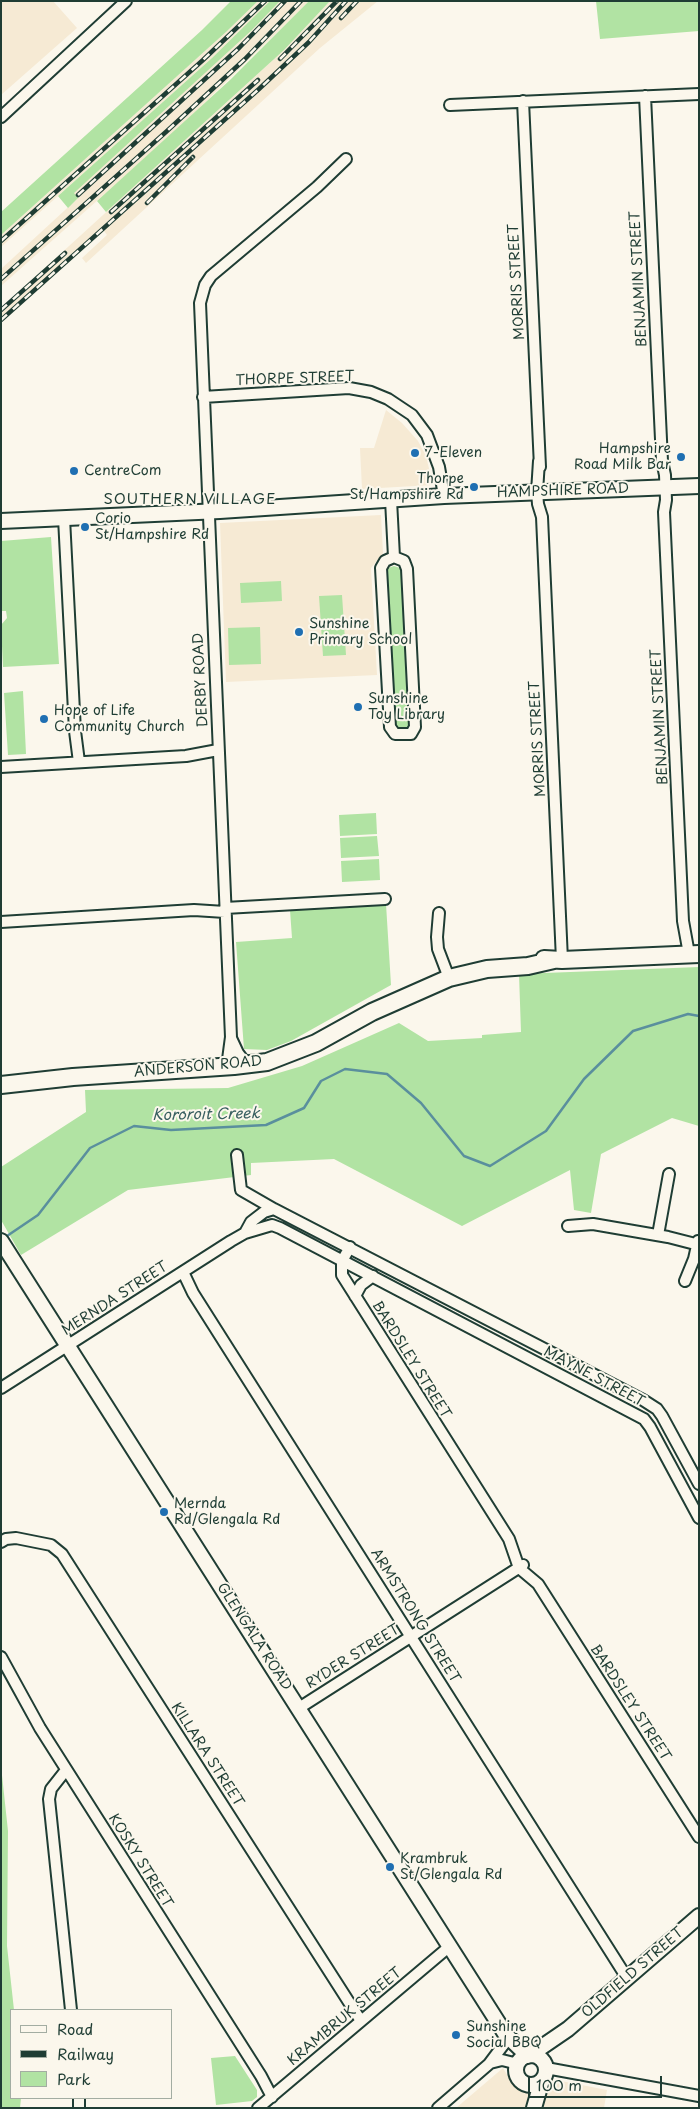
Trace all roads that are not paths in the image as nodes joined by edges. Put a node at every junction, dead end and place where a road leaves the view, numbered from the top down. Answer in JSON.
{"nodes":[{"id":1,"x":126,"y":1,"type":"edge"},
{"id":2,"x":699,"y":94,"type":"edge"},
{"id":3,"x":645,"y":96,"type":"junction"},
{"id":4,"x":522,"y":101,"type":"junction"},
{"id":5,"x":450,"y":105,"type":"dead end"},
{"id":6,"x":1,"y":116,"type":"edge"},
{"id":7,"x":346,"y":159,"type":"dead end"},
{"id":8,"x":203,"y":396,"type":"junction"},
{"id":9,"x":699,"y":486,"type":"edge"},
{"id":10,"x":663,"y":487,"type":"junction"},
{"id":11,"x":540,"y":492,"type":"junction"},
{"id":12,"x":444,"y":496,"type":"junction"},
{"id":13,"x":391,"y":500,"type":"junction"},
{"id":14,"x":208,"y":511,"type":"junction"},
{"id":15,"x":64,"y":518,"type":"junction"},
{"id":16,"x":3,"y":523,"type":"edge"},
{"id":17,"x":394,"y":557,"type":"junction"},
{"id":18,"x":218,"y":753,"type":"junction"},
{"id":19,"x":76,"y":763,"type":"junction"},
{"id":20,"x":1,"y":767,"type":"edge"},
{"id":21,"x":385,"y":899,"type":"dead end"},
{"id":22,"x":225,"y":908,"type":"junction"},
{"id":23,"x":439,"y":913,"type":"dead end"},
{"id":24,"x":1,"y":922,"type":"edge"},
{"id":25,"x":689,"y":954,"type":"edge"},
{"id":26,"x":558,"y":960,"type":"junction"},
{"id":27,"x":446,"y":973,"type":"junction"},
{"id":28,"x":231,"y":1037,"type":"junction"},
{"id":29,"x":247,"y":1065,"type":"junction"},
{"id":30,"x":227,"y":1067,"type":"junction"},
{"id":31,"x":1,"y":1075,"type":"edge"},
{"id":32,"x":72,"y":1077,"type":"junction"},
{"id":33,"x":1,"y":1085,"type":"edge"},
{"id":34,"x":237,"y":1155,"type":"dead end"},
{"id":35,"x":669,"y":1174,"type":"dead end"},
{"id":36,"x":274,"y":1209,"type":"junction"},
{"id":37,"x":302,"y":1223,"type":"junction"},
{"id":38,"x":568,"y":1226,"type":"dead end"},
{"id":39,"x":245,"y":1233,"type":"junction"},
{"id":40,"x":296,"y":1236,"type":"junction"},
{"id":41,"x":663,"y":1236,"type":"junction"},
{"id":42,"x":1,"y":1241,"type":"edge"},
{"id":43,"x":698,"y":1242,"type":"edge"},
{"id":44,"x":350,"y":1247,"type":"junction"},
{"id":45,"x":342,"y":1261,"type":"junction"},
{"id":46,"x":180,"y":1273,"type":"junction"},
{"id":47,"x":373,"y":1276,"type":"junction"},
{"id":48,"x":685,"y":1281,"type":"dead end"},
{"id":49,"x":355,"y":1296,"type":"junction"},
{"id":50,"x":466,"y":1308,"type":"junction"},
{"id":51,"x":457,"y":1322,"type":"junction"},
{"id":52,"x":67,"y":1346,"type":"junction"},
{"id":53,"x":1,"y":1388,"type":"edge"},
{"id":54,"x":699,"y":1484,"type":"edge"},
{"id":55,"x":699,"y":1518,"type":"edge"},
{"id":56,"x":3,"y":1538,"type":"edge"},
{"id":57,"x":521,"y":1566,"type":"junction"},
{"id":58,"x":412,"y":1637,"type":"junction"},
{"id":59,"x":1,"y":1657,"type":"edge"},
{"id":60,"x":299,"y":1708,"type":"junction"},
{"id":61,"x":68,"y":1773,"type":"junction"},
{"id":62,"x":699,"y":1837,"type":"edge"},
{"id":63,"x":699,"y":1916,"type":"edge"},
{"id":64,"x":450,"y":1946,"type":"junction"},
{"id":65,"x":630,"y":1975,"type":"junction"},
{"id":66,"x":71,"y":2009,"type":"edge"},
{"id":67,"x":361,"y":2021,"type":"junction"},
{"id":68,"x":568,"y":2029,"type":"junction"},
{"id":69,"x":506,"y":2037,"type":"junction"},
{"id":70,"x":529,"y":2055,"type":"junction"},
{"id":71,"x":489,"y":2064,"type":"junction"},
{"id":72,"x":544,"y":2071,"type":"junction"},
{"id":73,"x":517,"y":2072,"type":"junction"},
{"id":74,"x":274,"y":2096,"type":"junction"},
{"id":75,"x":699,"y":2096,"type":"edge"},
{"id":76,"x":258,"y":2108,"type":"edge"},
{"id":77,"x":438,"y":2108,"type":"edge"},
{"id":78,"x":526,"y":2108,"type":"edge"},
{"id":79,"x":534,"y":2108,"type":"edge"}],
"edges":[{"from":1,"to":6,"type":"street"},
{"from":2,"to":3,"type":"street"},
{"from":3,"to":4,"type":"street"},
{"from":3,"to":10,"type":"street","name":"BENJAMIN STREET"},
{"from":4,"to":5,"type":"street"},
{"from":4,"to":11,"type":"street","name":"MORRIS STREET"},
{"from":7,"to":8,"type":"street","name":"DERBY ROAD"},
{"from":8,"to":12,"type":"street","name":"THORPE STREET"},
{"from":8,"to":14,"type":"street","name":"DERBY ROAD"},
{"from":9,"to":10,"type":"street","name":"HAMPSHIRE ROAD"},
{"from":10,"to":11,"type":"street","name":"HAMPSHIRE ROAD"},
{"from":10,"to":25,"type":"street","name":"BENJAMIN STREET"},
{"from":11,"to":12,"type":"street","name":"HAMPSHIRE ROAD"},
{"from":11,"to":26,"type":"street","name":"MORRIS STREET"},
{"from":12,"to":13,"type":"street","name":"HAMPSHIRE ROAD"},
{"from":13,"to":14,"type":"street","name":"HAMPSHIRE ROAD"},
{"from":13,"to":17,"type":"street"},
{"from":14,"to":15,"type":"street","name":"HAMPSHIRE ROAD"},
{"from":14,"to":18,"type":"street","name":"DERBY ROAD"},
{"from":15,"to":16,"type":"street","name":"HAMPSHIRE ROAD"},
{"from":15,"to":19,"type":"street"},
{"from":17,"to":17,"type":"street"},
{"from":18,"to":19,"type":"street"},
{"from":18,"to":22,"type":"street","name":"DERBY ROAD"},
{"from":19,"to":20,"type":"street"},
{"from":21,"to":22,"type":"street"},
{"from":22,"to":24,"type":"street"},
{"from":22,"to":28,"type":"street","name":"DERBY ROAD"},
{"from":23,"to":27,"type":"street"},
{"from":25,"to":26,"type":"main road","name":"ANDERSON ROAD"},
{"from":26,"to":27,"type":"main road","name":"ANDERSON ROAD"},
{"from":27,"to":29,"type":"main road","name":"ANDERSON ROAD"},
{"from":28,"to":29,"type":"street","name":"DERBY ROAD"},
{"from":28,"to":30,"type":"street","name":"DERBY ROAD"},
{"from":29,"to":30,"type":"main road","name":"ANDERSON ROAD"},
{"from":30,"to":32,"type":"main road","name":"ANDERSON ROAD"},
{"from":31,"to":32,"type":"main road","name":"ANDERSON ROAD"},
{"from":32,"to":33,"type":"main road","name":"ANDERSON ROAD"},
{"from":34,"to":36,"type":"street","name":"MAYNE STREET"},
{"from":35,"to":41,"type":"street"},
{"from":36,"to":37,"type":"street","name":"MAYNE STREET"},
{"from":36,"to":39,"type":"street"},
{"from":37,"to":40,"type":"street"},
{"from":37,"to":44,"type":"street","name":"MAYNE STREET"},
{"from":38,"to":41,"type":"street"},
{"from":39,"to":40,"type":"street","name":"MAYNE STREET"},
{"from":39,"to":46,"type":"street","name":"MERNDA STREET"},
{"from":40,"to":45,"type":"street","name":"MAYNE STREET"},
{"from":41,"to":43,"type":"street"},
{"from":42,"to":52,"type":"street","name":"GLENGALA ROAD"},
{"from":43,"to":48,"type":"street"},
{"from":44,"to":45,"type":"street"},
{"from":44,"to":50,"type":"street","name":"MAYNE STREET"},
{"from":45,"to":47,"type":"street","name":"MAYNE STREET"},
{"from":45,"to":49,"type":"street","name":"BARDSLEY STREET"},
{"from":46,"to":52,"type":"street","name":"MERNDA STREET"},
{"from":46,"to":58,"type":"street","name":"ARMSTRONG STREET"},
{"from":47,"to":49,"type":"street","name":"BARDSLEY STREET"},
{"from":47,"to":51,"type":"street","name":"MAYNE STREET"},
{"from":49,"to":57,"type":"street","name":"BARDSLEY STREET"},
{"from":50,"to":51,"type":"street"},
{"from":50,"to":54,"type":"street","name":"MAYNE STREET"},
{"from":51,"to":55,"type":"street","name":"MAYNE STREET"},
{"from":52,"to":53,"type":"street","name":"MERNDA STREET"},
{"from":52,"to":60,"type":"street","name":"GLENGALA ROAD"},
{"from":56,"to":67,"type":"street","name":"KILLARA STREET"},
{"from":57,"to":58,"type":"street","name":"RYDER STREET"},
{"from":57,"to":62,"type":"street","name":"BARDSLEY STREET"},
{"from":58,"to":60,"type":"street","name":"RYDER STREET"},
{"from":58,"to":65,"type":"street","name":"ARMSTRONG STREET"},
{"from":59,"to":61,"type":"street","name":"KOSKY STREET"},
{"from":60,"to":64,"type":"street","name":"GLENGALA ROAD"},
{"from":61,"to":66,"type":"street"},
{"from":61,"to":74,"type":"street","name":"KOSKY STREET"},
{"from":63,"to":65,"type":"street","name":"OLDFIELD STREET"},
{"from":64,"to":67,"type":"street","name":"KRAMBRUK STREET"},
{"from":64,"to":69,"type":"street","name":"GLENGALA ROAD"},
{"from":65,"to":68,"type":"street","name":"OLDFIELD STREET"},
{"from":67,"to":74,"type":"street","name":"KRAMBRUK STREET"},
{"from":68,"to":70,"type":"street","name":"OLDFIELD STREET"},
{"from":68,"to":72,"type":"street","name":"OLDFIELD STREET"},
{"from":69,"to":70,"type":"street","name":"GLENGALA ROAD"},
{"from":69,"to":71,"type":"street"},
{"from":69,"to":73,"type":"street","name":"GLENGALA ROAD"},
{"from":70,"to":72,"type":"street"},
{"from":70,"to":73,"type":"street"},
{"from":71,"to":73,"type":"street"},
{"from":71,"to":77,"type":"street"},
{"from":72,"to":73,"type":"street"},
{"from":72,"to":75,"type":"street"},
{"from":72,"to":79,"type":"street"},
{"from":73,"to":78,"type":"street","name":"GLENGALA ROAD"},
{"from":74,"to":76,"type":"street","name":"KRAMBRUK STREET"}]}
